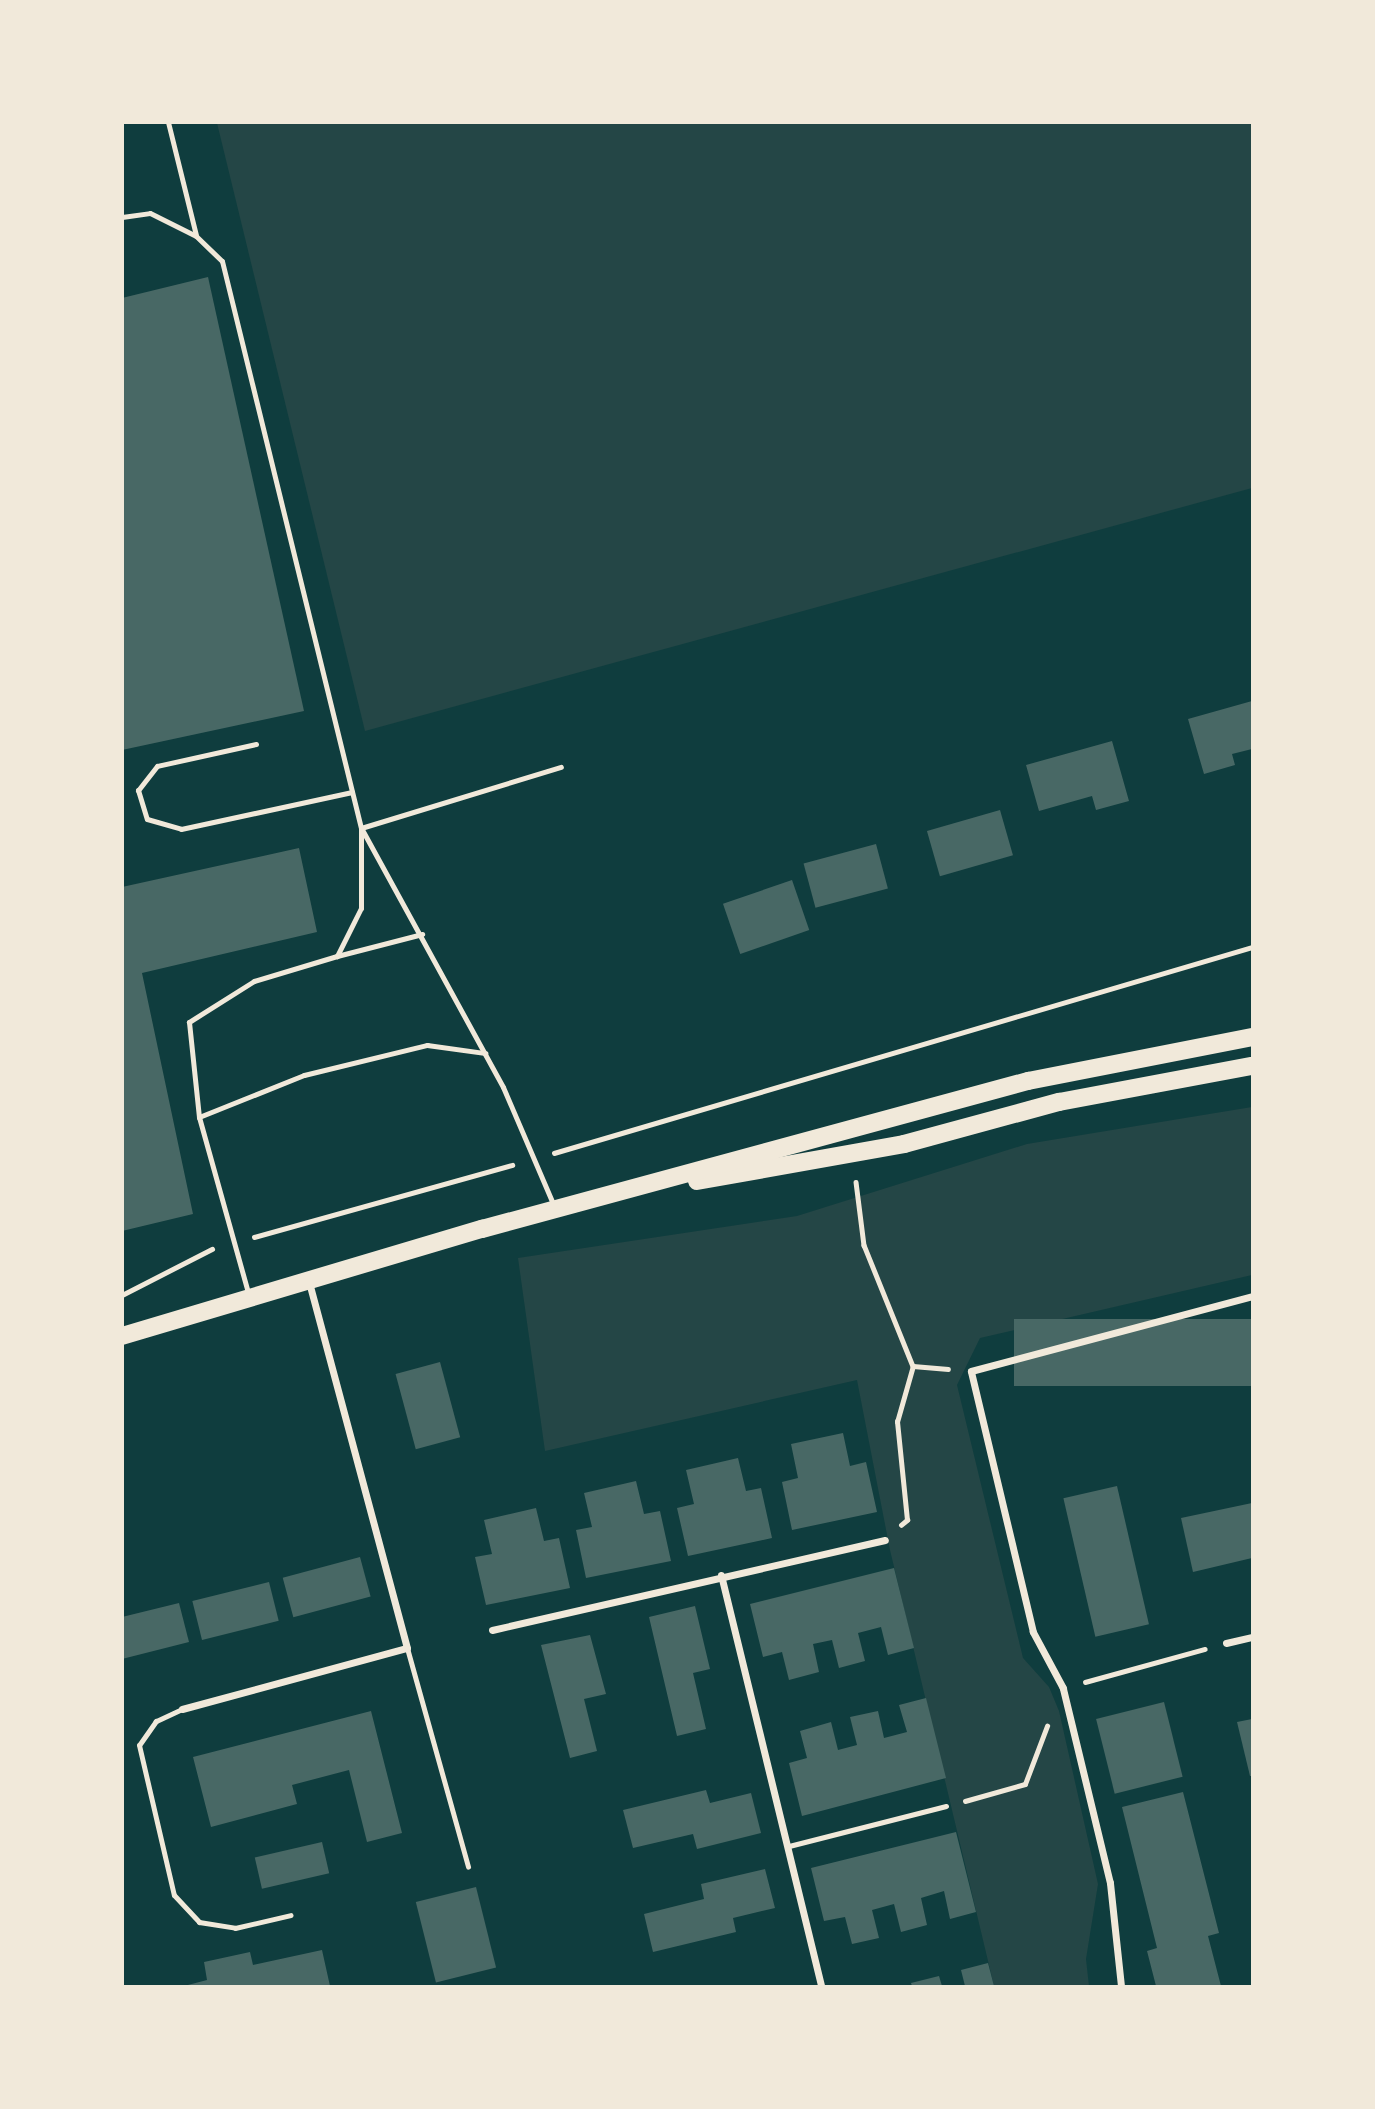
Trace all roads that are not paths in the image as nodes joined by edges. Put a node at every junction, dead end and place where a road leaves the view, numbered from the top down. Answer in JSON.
{"nodes":[{"id":1,"x":168,"y":122,"type":"edge"},
{"id":2,"x":122,"y":217,"type":"edge"},
{"id":3,"x":196,"y":236,"type":"junction"},
{"id":4,"x":256,"y":744,"type":"dead end"},
{"id":5,"x":561,"y":766,"type":"dead end"},
{"id":6,"x":352,"y":792,"type":"junction"},
{"id":7,"x":360,"y":828,"type":"junction"},
{"id":8,"x":422,"y":934,"type":"junction"},
{"id":9,"x":337,"y":956,"type":"junction"},
{"id":10,"x":1252,"y":1037,"type":"edge"},
{"id":11,"x":485,"y":1053,"type":"junction"},
{"id":12,"x":1252,"y":1066,"type":"edge"},
{"id":13,"x":199,"y":1118,"type":"junction"},
{"id":14,"x":583,"y":1201,"type":"junction"},
{"id":15,"x":555,"y":1209,"type":"junction"},
{"id":16,"x":309,"y":1282,"type":"junction"},
{"id":17,"x":1252,"y":1296,"type":"edge"},
{"id":18,"x":250,"y":1299,"type":"junction"},
{"id":19,"x":122,"y":1336,"type":"edge"},
{"id":20,"x":885,"y":1540,"type":"road end"},
{"id":21,"x":721,"y":1575,"type":"junction"},
{"id":22,"x":492,"y":1630,"type":"dead end"},
{"id":23,"x":1252,"y":1637,"type":"edge"},
{"id":24,"x":1226,"y":1643,"type":"road end"},
{"id":25,"x":407,"y":1648,"type":"junction"},
{"id":26,"x":182,"y":1709,"type":"joint"},
{"id":27,"x":946,"y":1806,"type":"road end"},
{"id":28,"x":789,"y":1846,"type":"junction"},
{"id":29,"x":468,"y":1867,"type":"dead end"},
{"id":30,"x":291,"y":1915,"type":"dead end"},
{"id":31,"x":821,"y":1986,"type":"edge"},
{"id":32,"x":1121,"y":1986,"type":"edge"}],
"edges":[{"from":1,"to":3,"type":"lane"},
{"from":2,"to":3,"type":"lane"},
{"from":3,"to":6,"type":"lane"},
{"from":4,"to":6,"type":"lane"},
{"from":5,"to":7,"type":"lane"},
{"from":6,"to":7,"type":"lane"},
{"from":7,"to":8,"type":"lane"},
{"from":7,"to":9,"type":"lane"},
{"from":8,"to":9,"type":"lane"},
{"from":8,"to":11,"type":"lane"},
{"from":9,"to":13,"type":"lane"},
{"from":10,"to":14,"type":"main road"},
{"from":11,"to":13,"type":"lane"},
{"from":11,"to":15,"type":"lane"},
{"from":12,"to":14,"type":"main road"},
{"from":13,"to":18,"type":"lane"},
{"from":14,"to":15,"type":"main road"},
{"from":15,"to":16,"type":"main road"},
{"from":16,"to":18,"type":"main road"},
{"from":16,"to":25,"type":"street"},
{"from":17,"to":32,"type":"street"},
{"from":18,"to":19,"type":"main road"},
{"from":20,"to":21,"type":"street"},
{"from":21,"to":22,"type":"street"},
{"from":21,"to":28,"type":"street"},
{"from":23,"to":24,"type":"street"},
{"from":25,"to":26,"type":"street"},
{"from":25,"to":29,"type":"lane"},
{"from":26,"to":30,"type":"lane"},
{"from":27,"to":28,"type":"lane"},
{"from":28,"to":31,"type":"street"}]}
